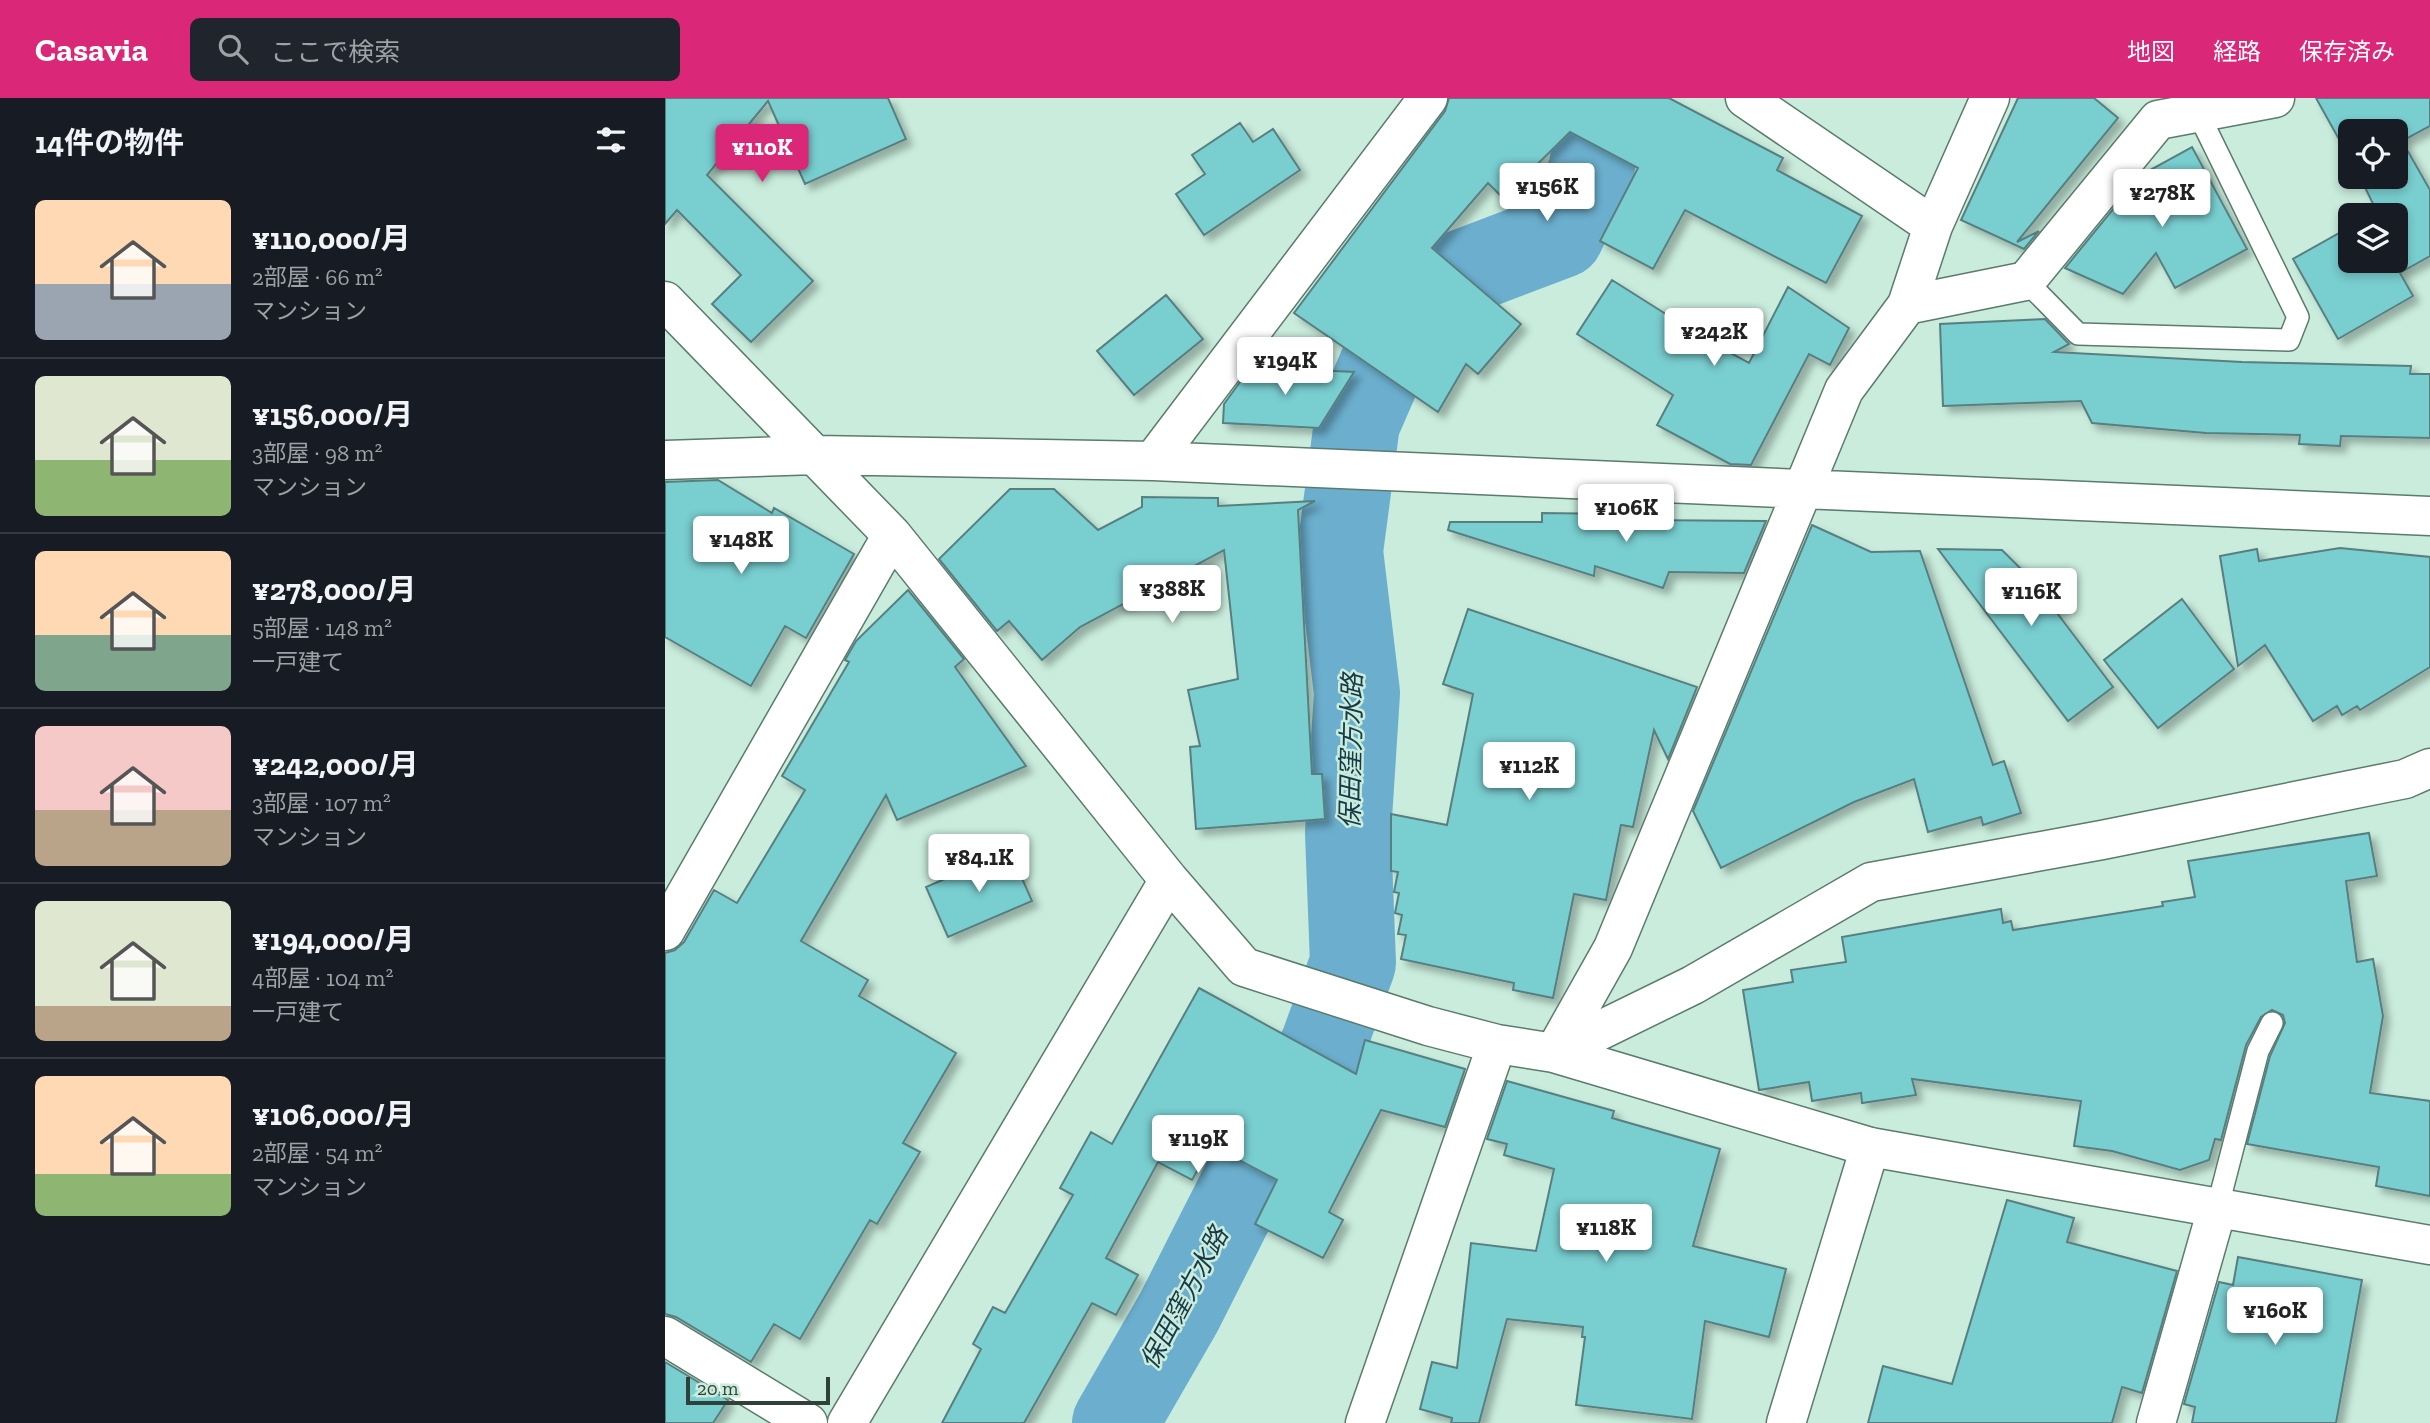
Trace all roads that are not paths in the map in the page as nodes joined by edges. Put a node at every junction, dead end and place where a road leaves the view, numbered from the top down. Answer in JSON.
{"nodes":[{"id":1,"x":1428,"y":98,"type":"edge"},
{"id":2,"x":1745,"y":98,"type":"edge"},
{"id":3,"x":1990,"y":98,"type":"edge"},
{"id":4,"x":2275,"y":98,"type":"edge"},
{"id":5,"x":2197,"y":113,"type":"junction"},
{"id":6,"x":1933,"y":226,"type":"junction"},
{"id":7,"x":2026,"y":281,"type":"junction"},
{"id":8,"x":665,"y":301,"type":"edge"},
{"id":9,"x":1907,"y":305,"type":"junction"},
{"id":10,"x":816,"y":455,"type":"junction"},
{"id":11,"x":665,"y":460,"type":"edge"},
{"id":12,"x":1153,"y":461,"type":"junction"},
{"id":13,"x":1802,"y":492,"type":"junction"},
{"id":14,"x":2430,"y":516,"type":"edge"},
{"id":15,"x":892,"y":535,"type":"junction"},
{"id":16,"x":2430,"y":768,"type":"edge"},
{"id":17,"x":1169,"y":880,"type":"junction"},
{"id":18,"x":665,"y":931,"type":"edge"},
{"id":19,"x":2272,"y":1023,"type":"dead end"},
{"id":20,"x":1497,"y":1044,"type":"junction"},
{"id":21,"x":1554,"y":1053,"type":"junction"},
{"id":22,"x":1870,"y":1147,"type":"junction"},
{"id":23,"x":2217,"y":1209,"type":"junction"},
{"id":24,"x":2430,"y":1245,"type":"edge"},
{"id":25,"x":665,"y":1335,"type":"edge"},
{"id":26,"x":808,"y":1423,"type":"edge"},
{"id":27,"x":847,"y":1423,"type":"edge"},
{"id":28,"x":1365,"y":1423,"type":"edge"},
{"id":29,"x":1786,"y":1423,"type":"edge"},
{"id":30,"x":2155,"y":1423,"type":"edge"}],
"edges":[{"from":1,"to":12,"type":"street"},
{"from":2,"to":6,"type":"street"},
{"from":3,"to":6,"type":"street"},
{"from":4,"to":5,"type":"street"},
{"from":5,"to":7,"type":"street"},
{"from":5,"to":7,"type":"lane"},
{"from":6,"to":9,"type":"street"},
{"from":7,"to":9,"type":"street"},
{"from":8,"to":10,"type":"street"},
{"from":9,"to":13,"type":"street"},
{"from":10,"to":11,"type":"street"},
{"from":10,"to":12,"type":"street"},
{"from":10,"to":15,"type":"street"},
{"from":12,"to":13,"type":"street"},
{"from":13,"to":14,"type":"street"},
{"from":13,"to":21,"type":"street"},
{"from":15,"to":17,"type":"street"},
{"from":15,"to":18,"type":"street"},
{"from":16,"to":21,"type":"street"},
{"from":17,"to":20,"type":"street"},
{"from":17,"to":27,"type":"street"},
{"from":19,"to":23,"type":"lane"},
{"from":20,"to":21,"type":"street"},
{"from":20,"to":28,"type":"street"},
{"from":21,"to":22,"type":"street"},
{"from":22,"to":23,"type":"street"},
{"from":22,"to":29,"type":"street"},
{"from":23,"to":24,"type":"street"},
{"from":23,"to":30,"type":"street"},
{"from":25,"to":26,"type":"street"}]}
